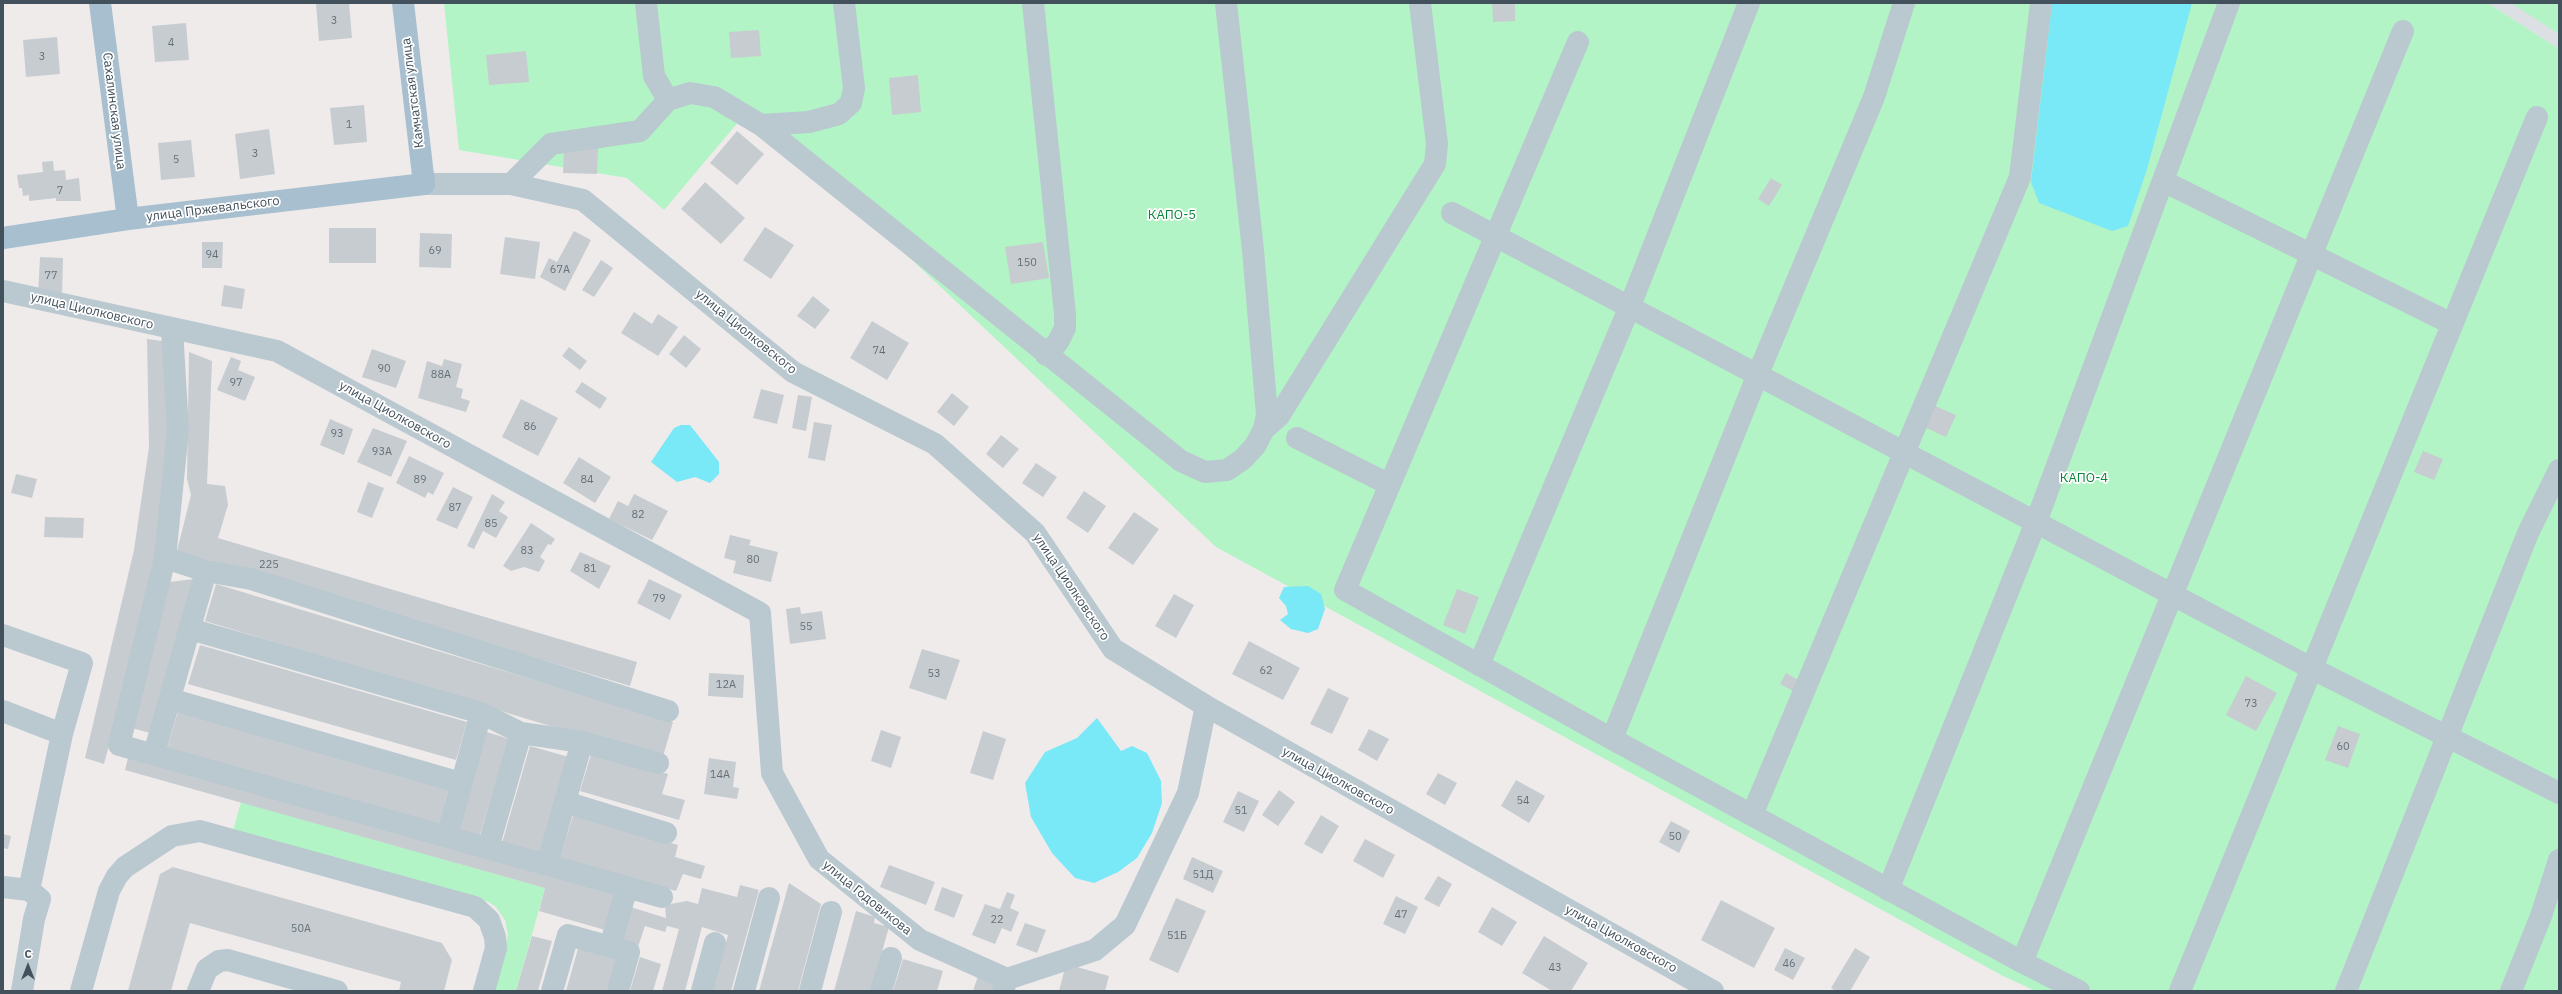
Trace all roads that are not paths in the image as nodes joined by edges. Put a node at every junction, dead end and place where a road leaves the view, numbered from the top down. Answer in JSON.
{"nodes":[{"id":1,"x":100,"y":3,"type":"edge"},
{"id":2,"x":403,"y":3,"type":"edge"},
{"id":3,"x":646,"y":3,"type":"edge"},
{"id":4,"x":844,"y":3,"type":"edge"},
{"id":5,"x":1033,"y":3,"type":"edge"},
{"id":6,"x":1226,"y":3,"type":"edge"},
{"id":7,"x":1420,"y":3,"type":"edge"},
{"id":8,"x":1749,"y":3,"type":"edge"},
{"id":9,"x":1904,"y":3,"type":"edge"},
{"id":10,"x":2042,"y":3,"type":"edge"},
{"id":11,"x":2229,"y":3,"type":"edge"},
{"id":12,"x":2403,"y":31,"type":"dead end"},
{"id":13,"x":1578,"y":42,"type":"dead end"},
{"id":14,"x":668,"y":100,"type":"junction"},
{"id":15,"x":2537,"y":116,"type":"dead end"},
{"id":16,"x":761,"y":125,"type":"junction"},
{"id":17,"x":2163,"y":181,"type":"junction"},
{"id":18,"x":424,"y":184,"type":"junction"},
{"id":19,"x":511,"y":184,"type":"junction"},
{"id":20,"x":1452,"y":214,"type":"dead end"},
{"id":21,"x":128,"y":219,"type":"junction"},
{"id":22,"x":1496,"y":235,"type":"junction"},
{"id":23,"x":3,"y":238,"type":"edge"},
{"id":24,"x":2312,"y":256,"type":"junction"},
{"id":25,"x":3,"y":291,"type":"edge"},
{"id":26,"x":1630,"y":306,"type":"junction"},
{"id":27,"x":2452,"y":324,"type":"junction"},
{"id":28,"x":172,"y":329,"type":"junction"},
{"id":29,"x":1046,"y":355,"type":"junction"},
{"id":30,"x":1758,"y":374,"type":"junction"},
{"id":31,"x":1263,"y":430,"type":"junction"},
{"id":32,"x":1297,"y":438,"type":"dead end"},
{"id":33,"x":1903,"y":451,"type":"junction"},
{"id":34,"x":2559,"y":470,"type":"edge"},
{"id":35,"x":1388,"y":484,"type":"junction"},
{"id":36,"x":2036,"y":522,"type":"junction"},
{"id":37,"x":165,"y":558,"type":"junction"},
{"id":38,"x":206,"y":571,"type":"junction"},
{"id":39,"x":2174,"y":595,"type":"junction"},
{"id":40,"x":760,"y":614,"type":"joint"},
{"id":41,"x":190,"y":629,"type":"junction"},
{"id":42,"x":3,"y":635,"type":"edge"},
{"id":43,"x":1479,"y":664,"type":"junction"},
{"id":44,"x":2311,"y":668,"type":"junction"},
{"id":45,"x":170,"y":699,"type":"junction"},
{"id":46,"x":1206,"y":706,"type":"junction"},
{"id":47,"x":3,"y":711,"type":"edge"},
{"id":48,"x":668,"y":712,"type":"dead end"},
{"id":49,"x":481,"y":714,"type":"junction"},
{"id":50,"x":521,"y":733,"type":"junction"},
{"id":51,"x":62,"y":734,"type":"junction"},
{"id":52,"x":2446,"y":736,"type":"junction"},
{"id":53,"x":1612,"y":739,"type":"junction"},
{"id":54,"x":582,"y":742,"type":"junction"},
{"id":55,"x":154,"y":754,"type":"junction"},
{"id":56,"x":658,"y":763,"type":"dead end"},
{"id":57,"x":461,"y":783,"type":"junction"},
{"id":58,"x":2559,"y":793,"type":"edge"},
{"id":59,"x":565,"y":802,"type":"junction"},
{"id":60,"x":1752,"y":815,"type":"junction"},
{"id":61,"x":666,"y":833,"type":"dead end"},
{"id":62,"x":447,"y":836,"type":"junction"},
{"id":63,"x":488,"y":848,"type":"junction"},
{"id":64,"x":2559,"y":860,"type":"edge"},
{"id":65,"x":547,"y":864,"type":"junction"},
{"id":66,"x":3,"y":887,"type":"edge"},
{"id":67,"x":627,"y":887,"type":"junction"},
{"id":68,"x":29,"y":890,"type":"junction"},
{"id":69,"x":1888,"y":890,"type":"junction"},
{"id":70,"x":662,"y":897,"type":"dead end"},
{"id":71,"x":768,"y":898,"type":"dead end"},
{"id":72,"x":831,"y":912,"type":"dead end"},
{"id":73,"x":715,"y":943,"type":"dead end"},
{"id":74,"x":610,"y":947,"type":"junction"},
{"id":75,"x":891,"y":958,"type":"dead end"},
{"id":76,"x":2022,"y":962,"type":"junction"},
{"id":77,"x":1005,"y":985,"type":"edge"},
{"id":78,"x":22,"y":991,"type":"edge"},
{"id":79,"x":81,"y":991,"type":"edge"},
{"id":80,"x":198,"y":991,"type":"edge"},
{"id":81,"x":337,"y":991,"type":"edge"},
{"id":82,"x":484,"y":991,"type":"edge"},
{"id":83,"x":552,"y":991,"type":"edge"},
{"id":84,"x":618,"y":991,"type":"edge"},
{"id":85,"x":702,"y":991,"type":"edge"},
{"id":86,"x":744,"y":991,"type":"edge"},
{"id":87,"x":810,"y":991,"type":"edge"},
{"id":88,"x":881,"y":991,"type":"edge"},
{"id":89,"x":1713,"y":991,"type":"edge"},
{"id":90,"x":2079,"y":991,"type":"edge"},
{"id":91,"x":2180,"y":991,"type":"edge"},
{"id":92,"x":2346,"y":991,"type":"edge"},
{"id":93,"x":2511,"y":991,"type":"edge"}],
"edges":[{"from":1,"to":21,"type":"main road","name":"Сахалинская улица"},
{"from":2,"to":18,"type":"main road","name":"Камчатская улица"},
{"from":3,"to":14,"type":"street"},
{"from":4,"to":16,"type":"street"},
{"from":5,"to":29,"type":"street"},
{"from":6,"to":31,"type":"street"},
{"from":7,"to":31,"type":"street"},
{"from":8,"to":26,"type":"street"},
{"from":9,"to":30,"type":"street"},
{"from":10,"to":33,"type":"street"},
{"from":11,"to":17,"type":"street"},
{"from":12,"to":24,"type":"street"},
{"from":13,"to":22,"type":"street"},
{"from":14,"to":16,"type":"street"},
{"from":14,"to":19,"type":"street"},
{"from":15,"to":27,"type":"street"},
{"from":16,"to":29,"type":"street"},
{"from":17,"to":24,"type":"street"},
{"from":17,"to":36,"type":"street"},
{"from":18,"to":19,"type":"street","name":"улица Циолковского"},
{"from":18,"to":21,"type":"main road","name":"улица Пржевальского"},
{"from":19,"to":46,"type":"street","name":"улица Циолковского"},
{"from":20,"to":22,"type":"street"},
{"from":21,"to":23,"type":"main road","name":"улица Пржевальского"},
{"from":22,"to":26,"type":"street"},
{"from":22,"to":35,"type":"street"},
{"from":24,"to":27,"type":"street"},
{"from":24,"to":39,"type":"street"},
{"from":25,"to":28,"type":"street","name":"улица Циолковского"},
{"from":26,"to":30,"type":"street"},
{"from":26,"to":43,"type":"street"},
{"from":27,"to":44,"type":"street"},
{"from":28,"to":37,"type":"street"},
{"from":28,"to":40,"type":"street","name":"улица Циолковского"},
{"from":29,"to":31,"type":"street"},
{"from":30,"to":33,"type":"street"},
{"from":30,"to":53,"type":"street"},
{"from":32,"to":35,"type":"street"},
{"from":33,"to":36,"type":"street"},
{"from":33,"to":60,"type":"street"},
{"from":34,"to":52,"type":"street"},
{"from":35,"to":43,"type":"street"},
{"from":36,"to":39,"type":"street"},
{"from":36,"to":69,"type":"street"},
{"from":37,"to":38,"type":"street"},
{"from":37,"to":55,"type":"street"},
{"from":38,"to":41,"type":"street"},
{"from":38,"to":48,"type":"street"},
{"from":39,"to":44,"type":"street"},
{"from":39,"to":76,"type":"street"},
{"from":40,"to":77,"type":"street","name":"улица Годовикова"},
{"from":41,"to":45,"type":"street"},
{"from":41,"to":49,"type":"street"},
{"from":42,"to":51,"type":"street"},
{"from":43,"to":53,"type":"street"},
{"from":44,"to":52,"type":"street"},
{"from":44,"to":91,"type":"street"},
{"from":45,"to":55,"type":"street"},
{"from":45,"to":57,"type":"street"},
{"from":46,"to":77,"type":"street"},
{"from":46,"to":89,"type":"street","name":"улица Циолковского"},
{"from":47,"to":51,"type":"street"},
{"from":49,"to":50,"type":"street"},
{"from":49,"to":57,"type":"street"},
{"from":50,"to":54,"type":"street"},
{"from":50,"to":63,"type":"street"},
{"from":51,"to":68,"type":"street"},
{"from":52,"to":58,"type":"street"},
{"from":52,"to":92,"type":"street"},
{"from":53,"to":60,"type":"street"},
{"from":54,"to":56,"type":"street"},
{"from":54,"to":59,"type":"street"},
{"from":55,"to":62,"type":"street"},
{"from":57,"to":62,"type":"street"},
{"from":59,"to":61,"type":"street"},
{"from":59,"to":65,"type":"street"},
{"from":60,"to":69,"type":"street"},
{"from":62,"to":63,"type":"street"},
{"from":63,"to":65,"type":"street"},
{"from":64,"to":93,"type":"street"},
{"from":65,"to":67,"type":"street"},
{"from":66,"to":68,"type":"street"},
{"from":67,"to":70,"type":"street"},
{"from":67,"to":74,"type":"street"},
{"from":68,"to":78,"type":"street"},
{"from":69,"to":76,"type":"street"},
{"from":71,"to":86,"type":"street"},
{"from":72,"to":87,"type":"street"},
{"from":73,"to":85,"type":"street"},
{"from":74,"to":83,"type":"street"},
{"from":74,"to":84,"type":"street"},
{"from":75,"to":88,"type":"street"},
{"from":76,"to":90,"type":"street"},
{"from":79,"to":82,"type":"street"},
{"from":80,"to":81,"type":"street"}]}
